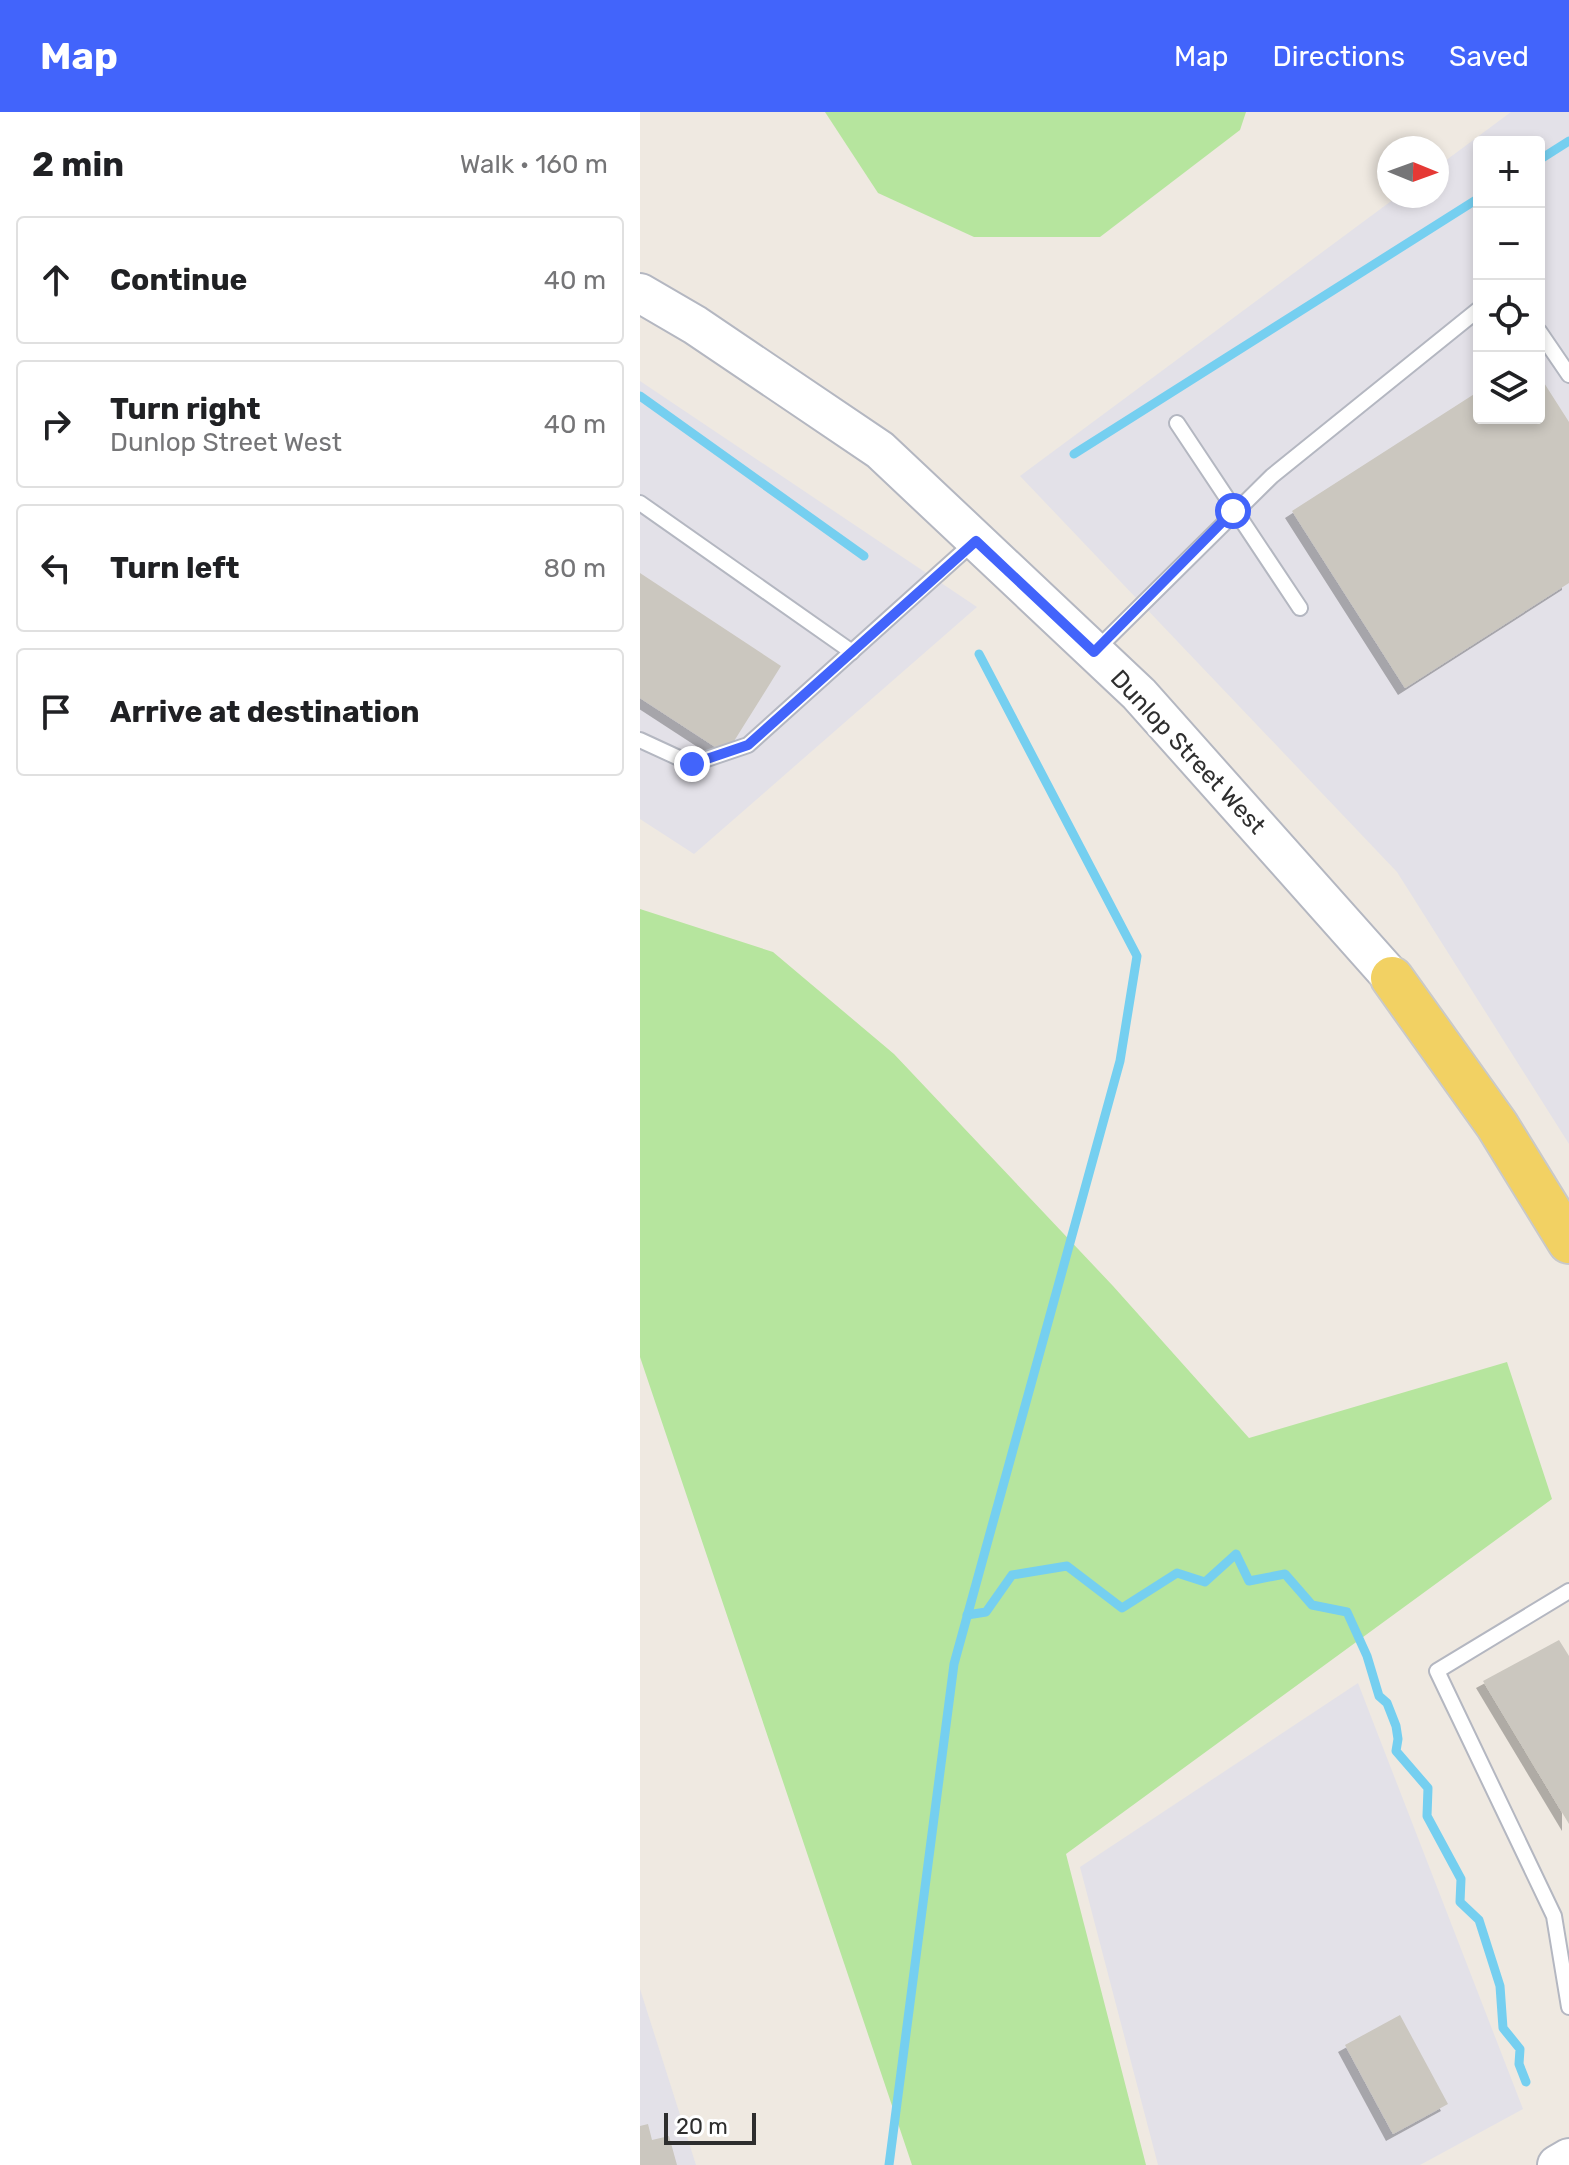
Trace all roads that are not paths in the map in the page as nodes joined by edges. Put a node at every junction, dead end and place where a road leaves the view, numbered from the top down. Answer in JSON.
{"nodes":[{"id":1,"x":640,"y":293,"type":"edge"},
{"id":2,"x":1473,"y":314,"type":"edge"},
{"id":3,"x":1545,"y":340,"type":"edge"},
{"id":4,"x":1569,"y":375,"type":"edge"},
{"id":5,"x":1177,"y":423,"type":"dead end"},
{"id":6,"x":640,"y":503,"type":"edge"},
{"id":7,"x":1233,"y":511,"type":"junction"},
{"id":8,"x":976,"y":541,"type":"junction"},
{"id":9,"x":1300,"y":608,"type":"dead end"},
{"id":10,"x":852,"y":652,"type":"junction"},
{"id":11,"x":1094,"y":652,"type":"junction"},
{"id":12,"x":640,"y":740,"type":"edge"},
{"id":13,"x":1392,"y":978,"type":"joint"},
{"id":14,"x":1569,"y":1242,"type":"edge"},
{"id":15,"x":1569,"y":1591,"type":"edge"},
{"id":16,"x":1569,"y":2007,"type":"edge"},
{"id":17,"x":1569,"y":2158,"type":"edge"},
{"id":18,"x":1557,"y":2165,"type":"edge"}],
"edges":[{"from":1,"to":8,"type":"main road","name":"Dunlop Street West"},
{"from":2,"to":7,"type":"lane"},
{"from":3,"to":4,"type":"lane"},
{"from":5,"to":7,"type":"lane"},
{"from":6,"to":10,"type":"lane"},
{"from":7,"to":9,"type":"lane"},
{"from":7,"to":11,"type":"lane"},
{"from":8,"to":10,"type":"lane"},
{"from":8,"to":11,"type":"main road","name":"Dunlop Street West"},
{"from":10,"to":12,"type":"lane"},
{"from":11,"to":13,"type":"main road","name":"Dunlop Street West"},
{"from":13,"to":14,"type":"main road","name":"Dunlop Street West"},
{"from":15,"to":16,"type":"lane"},
{"from":17,"to":18,"type":"main road"}]}
